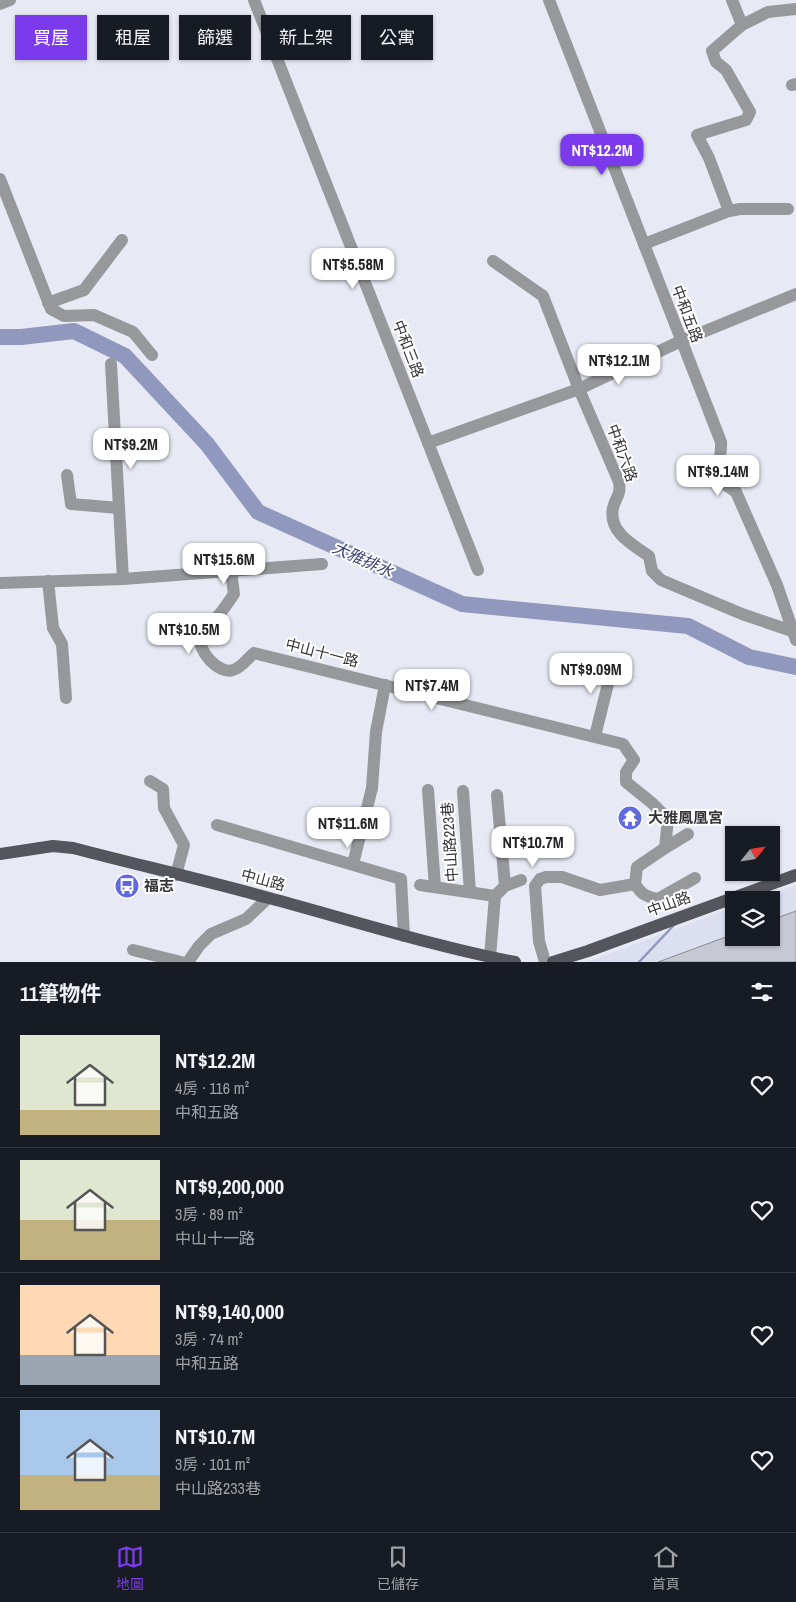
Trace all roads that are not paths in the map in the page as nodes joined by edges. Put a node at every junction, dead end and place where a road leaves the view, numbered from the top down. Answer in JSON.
{"nodes":[{"id":1,"x":10,"y":0,"type":"edge"},
{"id":2,"x":254,"y":0,"type":"edge"},
{"id":3,"x":549,"y":0,"type":"edge"},
{"id":4,"x":732,"y":0,"type":"edge"},
{"id":5,"x":0,"y":4,"type":"edge"},
{"id":6,"x":796,"y":9,"type":"edge"},
{"id":7,"x":742,"y":25,"type":"junction"},
{"id":8,"x":0,"y":178,"type":"edge"},
{"id":9,"x":788,"y":209,"type":"dead end"},
{"id":10,"x":729,"y":211,"type":"junction"},
{"id":11,"x":122,"y":240,"type":"dead end"},
{"id":12,"x":644,"y":244,"type":"junction"},
{"id":13,"x":493,"y":261,"type":"dead end"},
{"id":14,"x":796,"y":294,"type":"edge"},
{"id":15,"x":48,"y":302,"type":"junction"},
{"id":16,"x":682,"y":346,"type":"junction"},
{"id":17,"x":152,"y":355,"type":"dead end"},
{"id":18,"x":111,"y":364,"type":"dead end"},
{"id":19,"x":579,"y":389,"type":"junction"},
{"id":20,"x":428,"y":443,"type":"junction"},
{"id":21,"x":66,"y":475,"type":"dead end"},
{"id":22,"x":119,"y":508,"type":"junction"},
{"id":23,"x":322,"y":564,"type":"dead end"},
{"id":24,"x":478,"y":570,"type":"dead end"},
{"id":25,"x":231,"y":571,"type":"junction"},
{"id":26,"x":123,"y":579,"type":"junction"},
{"id":27,"x":48,"y":581,"type":"junction"},
{"id":28,"x":0,"y":583,"type":"edge"},
{"id":29,"x":794,"y":636,"type":"edge"},
{"id":30,"x":614,"y":660,"type":"dead end"},
{"id":31,"x":385,"y":685,"type":"junction"},
{"id":32,"x":66,"y":698,"type":"dead end"},
{"id":33,"x":595,"y":736,"type":"junction"},
{"id":34,"x":150,"y":781,"type":"dead end"},
{"id":35,"x":428,"y":790,"type":"dead end"},
{"id":36,"x":463,"y":791,"type":"dead end"},
{"id":37,"x":497,"y":794,"type":"dead end"},
{"id":38,"x":217,"y":824,"type":"dead end"},
{"id":39,"x":688,"y":834,"type":"dead end"},
{"id":40,"x":665,"y":848,"type":"junction"},
{"id":41,"x":0,"y":854,"type":"edge"},
{"id":42,"x":353,"y":864,"type":"junction"},
{"id":43,"x":176,"y":875,"type":"junction"},
{"id":44,"x":796,"y":875,"type":"edge"},
{"id":45,"x":694,"y":878,"type":"dead end"},
{"id":46,"x":521,"y":880,"type":"dead end"},
{"id":47,"x":635,"y":884,"type":"junction"},
{"id":48,"x":420,"y":885,"type":"dead end"},
{"id":49,"x":505,"y":886,"type":"junction"},
{"id":50,"x":435,"y":887,"type":"junction"},
{"id":51,"x":470,"y":892,"type":"junction"},
{"id":52,"x":495,"y":896,"type":"junction"},
{"id":53,"x":268,"y":898,"type":"junction"},
{"id":54,"x":404,"y":936,"type":"junction"},
{"id":55,"x":133,"y":950,"type":"dead end"},
{"id":56,"x":490,"y":957,"type":"junction"},
{"id":57,"x":181,"y":962,"type":"edge"},
{"id":58,"x":188,"y":962,"type":"edge"},
{"id":59,"x":515,"y":962,"type":"edge"},
{"id":60,"x":545,"y":962,"type":"edge"},
{"id":61,"x":553,"y":962,"type":"edge"}],
"edges":[{"from":1,"to":5,"type":"street"},
{"from":2,"to":20,"type":"street","name":"中和三路"},
{"from":3,"to":12,"type":"street","name":"中和五路"},
{"from":4,"to":7,"type":"street"},
{"from":6,"to":7,"type":"street"},
{"from":7,"to":10,"type":"street"},
{"from":8,"to":15,"type":"street"},
{"from":9,"to":10,"type":"street"},
{"from":10,"to":12,"type":"street"},
{"from":11,"to":15,"type":"street"},
{"from":12,"to":16,"type":"street","name":"中和五路"},
{"from":13,"to":19,"type":"street","name":"中和六路"},
{"from":14,"to":16,"type":"street"},
{"from":15,"to":17,"type":"street"},
{"from":16,"to":19,"type":"street"},
{"from":16,"to":29,"type":"street","name":"中和五路"},
{"from":18,"to":22,"type":"street"},
{"from":19,"to":20,"type":"street"},
{"from":19,"to":29,"type":"street","name":"中和六路"},
{"from":20,"to":24,"type":"street","name":"中和三路"},
{"from":21,"to":22,"type":"street"},
{"from":22,"to":26,"type":"street"},
{"from":23,"to":25,"type":"street"},
{"from":25,"to":26,"type":"street"},
{"from":25,"to":31,"type":"street","name":"中山十一路"},
{"from":26,"to":27,"type":"street"},
{"from":27,"to":28,"type":"street"},
{"from":27,"to":32,"type":"street"},
{"from":30,"to":33,"type":"street"},
{"from":31,"to":33,"type":"street","name":"中山十一路"},
{"from":31,"to":42,"type":"street"},
{"from":33,"to":40,"type":"street","name":"中山十一路"},
{"from":34,"to":43,"type":"street"},
{"from":35,"to":50,"type":"street","name":"中山路223巷"},
{"from":36,"to":51,"type":"street","name":"中山路223巷"},
{"from":37,"to":49,"type":"street"},
{"from":38,"to":42,"type":"street"},
{"from":39,"to":40,"type":"street"},
{"from":40,"to":47,"type":"street"},
{"from":41,"to":43,"type":"main road","name":"中山路"},
{"from":42,"to":54,"type":"street"},
{"from":43,"to":53,"type":"main road","name":"中山路"},
{"from":44,"to":61,"type":"main road","name":"中山路"},
{"from":45,"to":47,"type":"street"},
{"from":46,"to":49,"type":"street"},
{"from":47,"to":60,"type":"street"},
{"from":48,"to":50,"type":"street","name":"中山路223巷"},
{"from":49,"to":52,"type":"street"},
{"from":50,"to":51,"type":"street","name":"中山路223巷"},
{"from":51,"to":52,"type":"street","name":"中山路223巷"},
{"from":52,"to":56,"type":"street"},
{"from":53,"to":54,"type":"main road","name":"中山路"},
{"from":53,"to":58,"type":"street"},
{"from":54,"to":56,"type":"main road","name":"中山路"},
{"from":55,"to":57,"type":"street"},
{"from":56,"to":59,"type":"main road","name":"中山路"}]}
